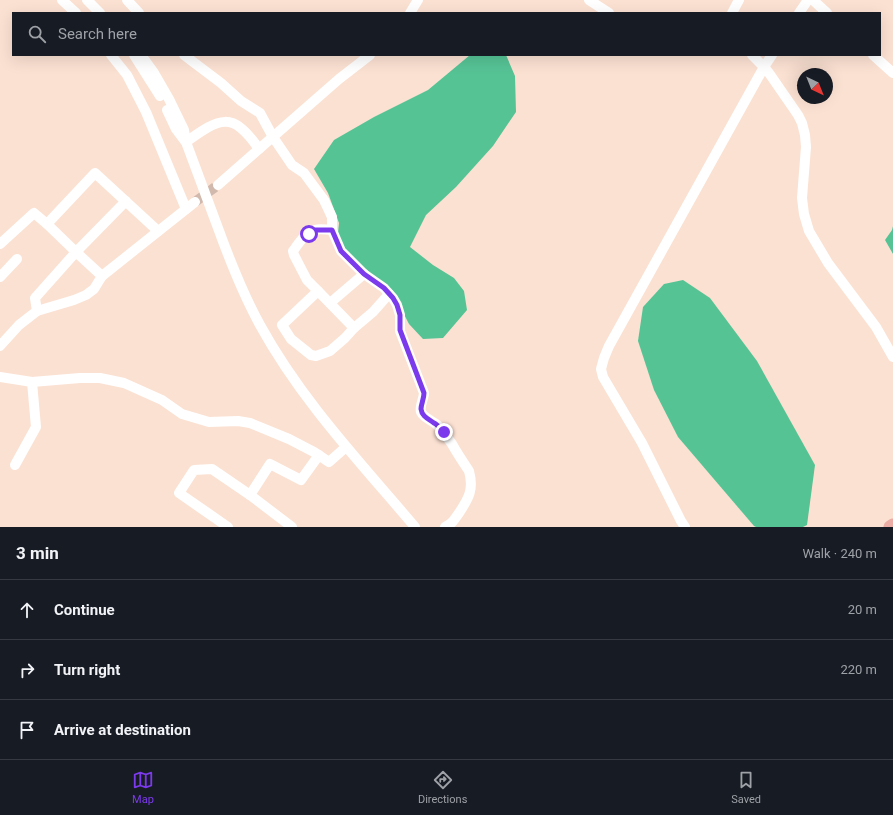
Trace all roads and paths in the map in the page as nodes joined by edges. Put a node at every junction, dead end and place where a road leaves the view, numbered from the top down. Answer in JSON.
{"nodes":[{"id":1,"x":62,"y":0,"type":"edge"},
{"id":2,"x":87,"y":0,"type":"edge"},
{"id":3,"x":97,"y":0,"type":"edge"},
{"id":4,"x":127,"y":0,"type":"edge"},
{"id":5,"x":418,"y":0,"type":"edge"},
{"id":6,"x":589,"y":0,"type":"edge"},
{"id":7,"x":739,"y":0,"type":"edge"},
{"id":8,"x":808,"y":0,"type":"edge"},
{"id":9,"x":813,"y":0,"type":"edge"},
{"id":10,"x":75,"y":12,"type":"edge"},
{"id":11,"x":99,"y":12,"type":"edge"},
{"id":12,"x":106,"y":12,"type":"edge"},
{"id":13,"x":138,"y":12,"type":"edge"},
{"id":14,"x":411,"y":12,"type":"edge"},
{"id":15,"x":607,"y":12,"type":"edge"},
{"id":16,"x":733,"y":12,"type":"edge"},
{"id":17,"x":800,"y":12,"type":"edge"},
{"id":18,"x":826,"y":12,"type":"edge"},
{"id":19,"x":112,"y":56,"type":"edge"},
{"id":20,"x":135,"y":56,"type":"edge"},
{"id":21,"x":142,"y":56,"type":"edge"},
{"id":22,"x":185,"y":56,"type":"edge"},
{"id":23,"x":369,"y":56,"type":"edge"},
{"id":24,"x":753,"y":56,"type":"edge"},
{"id":25,"x":771,"y":56,"type":"edge"},
{"id":26,"x":874,"y":56,"type":"edge"},
{"id":27,"x":136,"y":66,"type":"dead end"},
{"id":28,"x":764,"y":67,"type":"junction"},
{"id":29,"x":893,"y":73,"type":"edge"},
{"id":30,"x":127,"y":75,"type":"junction"},
{"id":31,"x":273,"y":137,"type":"junction"},
{"id":32,"x":186,"y":142,"type":"junction"},
{"id":33,"x":259,"y":149,"type":"junction"},
{"id":34,"x":218,"y":185,"type":"tunnel mouth"},
{"id":35,"x":126,"y":201,"type":"junction"},
{"id":36,"x":195,"y":202,"type":"tunnel mouth"},
{"id":37,"x":186,"y":209,"type":"junction"},
{"id":38,"x":46,"y":224,"type":"junction"},
{"id":39,"x":332,"y":230,"type":"junction"},
{"id":40,"x":158,"y":231,"type":"junction"},
{"id":41,"x":0,"y":244,"type":"edge"},
{"id":42,"x":76,"y":252,"type":"junction"},
{"id":43,"x":17,"y":259,"type":"dead end"},
{"id":44,"x":364,"y":274,"type":"junction"},
{"id":45,"x":102,"y":276,"type":"junction"},
{"id":46,"x":0,"y":278,"type":"edge"},
{"id":47,"x":318,"y":291,"type":"junction"},
{"id":48,"x":389,"y":294,"type":"junction"},
{"id":49,"x":330,"y":303,"type":"junction"},
{"id":50,"x":37,"y":311,"type":"junction"},
{"id":51,"x":354,"y":328,"type":"junction"},
{"id":52,"x":0,"y":346,"type":"edge"},
{"id":53,"x":893,"y":357,"type":"edge"},
{"id":54,"x":0,"y":377,"type":"edge"},
{"id":55,"x":32,"y":382,"type":"junction"},
{"id":56,"x":346,"y":447,"type":"junction"},
{"id":57,"x":319,"y":456,"type":"junction"},
{"id":58,"x":15,"y":465,"type":"dead end"},
{"id":59,"x":250,"y":496,"type":"junction"},
{"id":60,"x":893,"y":525,"type":"edge"},
{"id":61,"x":228,"y":527,"type":"edge"},
{"id":62,"x":292,"y":527,"type":"edge"},
{"id":63,"x":415,"y":527,"type":"edge"},
{"id":64,"x":445,"y":527,"type":"edge"},
{"id":65,"x":685,"y":527,"type":"edge"},
{"id":66,"x":890,"y":527,"type":"edge"}],
"edges":[{"from":1,"to":10,"type":"street"},
{"from":2,"to":11,"type":"street"},
{"from":3,"to":12,"type":"street"},
{"from":4,"to":13,"type":"street"},
{"from":5,"to":14,"type":"street"},
{"from":6,"to":15,"type":"street"},
{"from":7,"to":16,"type":"street"},
{"from":8,"to":17,"type":"street"},
{"from":9,"to":18,"type":"street"},
{"from":19,"to":30,"type":"street"},
{"from":20,"to":32,"type":"street"},
{"from":21,"to":32,"type":"street"},
{"from":22,"to":31,"type":"street"},
{"from":23,"to":31,"type":"street"},
{"from":24,"to":28,"type":"street"},
{"from":25,"to":28,"type":"street"},
{"from":26,"to":29,"type":"street"},
{"from":27,"to":30,"type":"street"},
{"from":28,"to":53,"type":"street"},
{"from":28,"to":65,"type":"street"},
{"from":30,"to":37,"type":"street"},
{"from":31,"to":33,"type":"street"},
{"from":31,"to":39,"type":"street"},
{"from":32,"to":33,"type":"street"},
{"from":32,"to":56,"type":"street"},
{"from":33,"to":34,"type":"street"},
{"from":35,"to":38,"type":"street"},
{"from":35,"to":40,"type":"street"},
{"from":35,"to":42,"type":"street"},
{"from":36,"to":37,"type":"street"},
{"from":37,"to":40,"type":"street"},
{"from":38,"to":41,"type":"street"},
{"from":38,"to":42,"type":"street"},
{"from":39,"to":44,"type":"street"},
{"from":39,"to":47,"type":"street"},
{"from":40,"to":45,"type":"street"},
{"from":42,"to":45,"type":"street"},
{"from":42,"to":50,"type":"street"},
{"from":43,"to":46,"type":"street"},
{"from":44,"to":48,"type":"street"},
{"from":44,"to":49,"type":"street"},
{"from":45,"to":50,"type":"street"},
{"from":47,"to":49,"type":"street"},
{"from":47,"to":51,"type":"street"},
{"from":48,"to":51,"type":"street"},
{"from":48,"to":64,"type":"street"},
{"from":49,"to":51,"type":"street"},
{"from":50,"to":52,"type":"street"},
{"from":54,"to":55,"type":"street"},
{"from":55,"to":57,"type":"street"},
{"from":55,"to":58,"type":"street"},
{"from":56,"to":57,"type":"street"},
{"from":56,"to":63,"type":"street"},
{"from":57,"to":59,"type":"street"},
{"from":59,"to":61,"type":"street"},
{"from":59,"to":62,"type":"street"},
{"from":60,"to":66,"type":"main road"}]}
